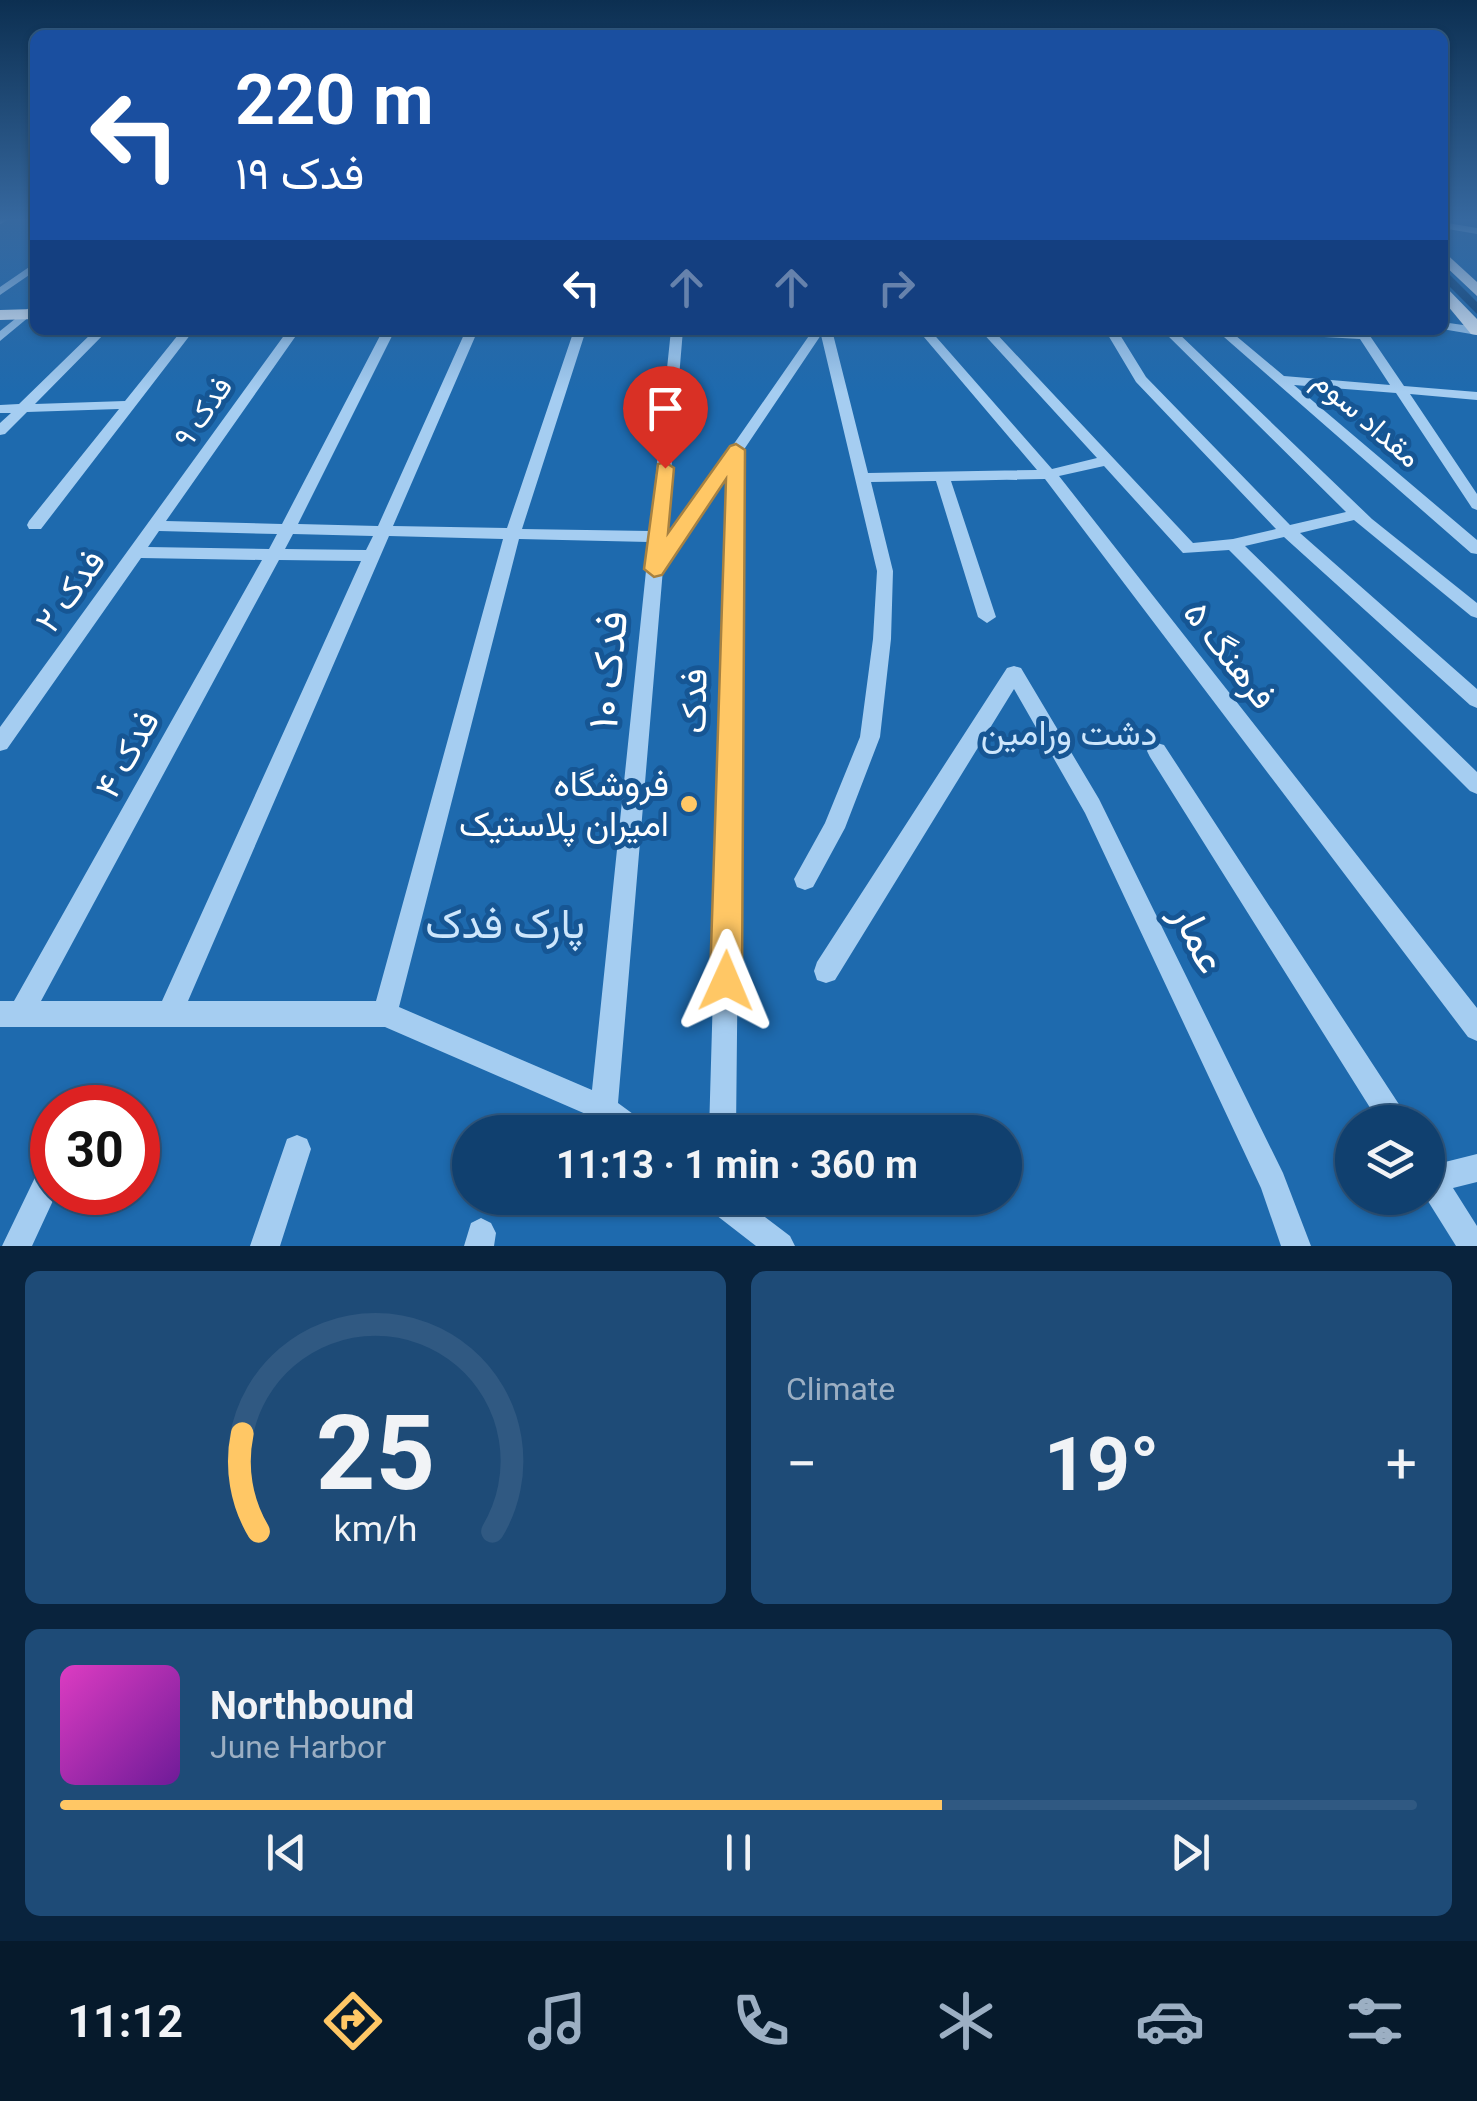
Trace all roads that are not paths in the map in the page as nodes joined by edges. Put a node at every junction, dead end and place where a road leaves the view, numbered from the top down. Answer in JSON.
{"nodes":[{"id":1,"x":21,"y":276,"type":"edge"},
{"id":2,"x":0,"y":292,"type":"edge"},
{"id":3,"x":1448,"y":298,"type":"edge"},
{"id":4,"x":30,"y":312,"type":"edge"},
{"id":5,"x":0,"y":314,"type":"edge"},
{"id":6,"x":30,"y":314,"type":"edge"},
{"id":7,"x":1448,"y":326,"type":"edge"},
{"id":8,"x":1477,"y":330,"type":"edge"},
{"id":9,"x":97,"y":335,"type":"edge"},
{"id":10,"x":184,"y":335,"type":"edge"},
{"id":11,"x":291,"y":335,"type":"edge"},
{"id":12,"x":386,"y":335,"type":"edge"},
{"id":13,"x":470,"y":335,"type":"edge"},
{"id":14,"x":578,"y":335,"type":"edge"},
{"id":15,"x":677,"y":335,"type":"edge"},
{"id":16,"x":818,"y":335,"type":"edge"},
{"id":17,"x":823,"y":335,"type":"edge"},
{"id":18,"x":928,"y":335,"type":"edge"},
{"id":19,"x":991,"y":335,"type":"edge"},
{"id":20,"x":1114,"y":335,"type":"edge"},
{"id":21,"x":1173,"y":335,"type":"edge"},
{"id":22,"x":1228,"y":335,"type":"edge"},
{"id":23,"x":1363,"y":335,"type":"edge"},
{"id":24,"x":0,"y":336,"type":"edge"},
{"id":25,"x":1280,"y":380,"type":"junction"},
{"id":26,"x":1399,"y":389,"type":"junction"},
{"id":27,"x":1477,"y":396,"type":"edge"},
{"id":28,"x":129,"y":405,"type":"junction"},
{"id":29,"x":21,"y":408,"type":"junction"},
{"id":30,"x":0,"y":409,"type":"edge"},
{"id":31,"x":0,"y":431,"type":"edge"},
{"id":32,"x":736,"y":450,"type":"junction"},
{"id":33,"x":1108,"y":460,"type":"junction"},
{"id":34,"x":1048,"y":474,"type":"junction"},
{"id":35,"x":942,"y":476,"type":"junction"},
{"id":36,"x":862,"y":478,"type":"junction"},
{"id":37,"x":1477,"y":505,"type":"edge"},
{"id":38,"x":1358,"y":514,"type":"junction"},
{"id":39,"x":34,"y":525,"type":"dead end"},
{"id":40,"x":157,"y":526,"type":"junction"},
{"id":41,"x":288,"y":528,"type":"junction"},
{"id":42,"x":382,"y":530,"type":"junction"},
{"id":43,"x":1286,"y":530,"type":"junction"},
{"id":44,"x":513,"y":533,"type":"junction"},
{"id":45,"x":659,"y":537,"type":"junction"},
{"id":46,"x":1233,"y":544,"type":"junction"},
{"id":47,"x":1477,"y":549,"type":"edge"},
{"id":48,"x":138,"y":552,"type":"junction"},
{"id":49,"x":274,"y":553,"type":"junction"},
{"id":50,"x":370,"y":556,"type":"junction"},
{"id":51,"x":654,"y":569,"type":"junction"},
{"id":52,"x":1477,"y":612,"type":"edge"},
{"id":53,"x":988,"y":617,"type":"dead end"},
{"id":54,"x":1477,"y":700,"type":"edge"},
{"id":55,"x":0,"y":742,"type":"edge"},
{"id":56,"x":1157,"y":751,"type":"dead end"},
{"id":57,"x":1477,"y":785,"type":"edge"},
{"id":58,"x":805,"y":878,"type":"dead end"},
{"id":59,"x":826,"y":971,"type":"dead end"},
{"id":60,"x":11,"y":1013,"type":"edge"},
{"id":61,"x":385,"y":1014,"type":"junction"},
{"id":62,"x":169,"y":1015,"type":"junction"},
{"id":63,"x":1477,"y":1028,"type":"edge"},
{"id":64,"x":1383,"y":1105,"type":"edge"},
{"id":65,"x":604,"y":1110,"type":"junction"},
{"id":66,"x":611,"y":1115,"type":"edge"},
{"id":67,"x":723,"y":1115,"type":"edge"},
{"id":68,"x":297,"y":1149,"type":"dead end"},
{"id":69,"x":1477,"y":1168,"type":"edge"},
{"id":70,"x":1445,"y":1175,"type":"edge"},
{"id":71,"x":1445,"y":1203,"type":"edge"},
{"id":72,"x":32,"y":1215,"type":"edge"},
{"id":73,"x":740,"y":1215,"type":"edge"},
{"id":74,"x":17,"y":1246,"type":"edge"},
{"id":75,"x":265,"y":1246,"type":"edge"},
{"id":76,"x":780,"y":1246,"type":"edge"},
{"id":77,"x":1296,"y":1246,"type":"edge"},
{"id":78,"x":1473,"y":1246,"type":"edge"}],
"edges":[{"from":1,"to":2,"type":"street"},
{"from":3,"to":8,"type":"main road"},
{"from":4,"to":5,"type":"main road"},
{"from":6,"to":24,"type":"street"},
{"from":7,"to":8,"type":"street"},
{"from":9,"to":29,"type":"street"},
{"from":10,"to":28,"type":"street"},
{"from":11,"to":40,"type":"street","name":"فدک ۹"},
{"from":12,"to":41,"type":"street","name":"فدک ۴"},
{"from":13,"to":42,"type":"street"},
{"from":14,"to":44,"type":"street"},
{"from":15,"to":45,"type":"street","name":"فدک ۱۰"},
{"from":16,"to":32,"type":"street"},
{"from":17,"to":36,"type":"street"},
{"from":18,"to":34,"type":"street","name":"فرهنگ ۵"},
{"from":19,"to":33,"type":"street"},
{"from":20,"to":43,"type":"street"},
{"from":21,"to":38,"type":"street"},
{"from":22,"to":25,"type":"street","name":"مقداد سوم"},
{"from":23,"to":26,"type":"street"},
{"from":25,"to":26,"type":"street"},
{"from":25,"to":47,"type":"street","name":"مقداد سوم"},
{"from":26,"to":27,"type":"street"},
{"from":26,"to":37,"type":"street"},
{"from":28,"to":29,"type":"street"},
{"from":28,"to":39,"type":"street"},
{"from":29,"to":30,"type":"street"},
{"from":29,"to":31,"type":"street"},
{"from":32,"to":51,"type":"street"},
{"from":32,"to":67,"type":"street","name":"فدک"},
{"from":33,"to":34,"type":"street"},
{"from":33,"to":46,"type":"street"},
{"from":34,"to":35,"type":"street"},
{"from":34,"to":63,"type":"street","name":"فرهنگ ۵"},
{"from":35,"to":36,"type":"street"},
{"from":35,"to":53,"type":"street"},
{"from":36,"to":58,"type":"street"},
{"from":38,"to":43,"type":"street"},
{"from":38,"to":52,"type":"street"},
{"from":40,"to":41,"type":"street"},
{"from":40,"to":48,"type":"street","name":"فدک ۲"},
{"from":41,"to":42,"type":"street"},
{"from":41,"to":49,"type":"street","name":"فدک ۴"},
{"from":42,"to":44,"type":"street"},
{"from":42,"to":50,"type":"street"},
{"from":43,"to":46,"type":"street"},
{"from":43,"to":54,"type":"street"},
{"from":44,"to":45,"type":"street"},
{"from":44,"to":61,"type":"street"},
{"from":45,"to":51,"type":"street","name":"فدک ۱۰"},
{"from":46,"to":57,"type":"street"},
{"from":48,"to":49,"type":"street"},
{"from":48,"to":55,"type":"street","name":"فدک ۲"},
{"from":49,"to":50,"type":"street"},
{"from":49,"to":60,"type":"street","name":"فدک ۴"},
{"from":50,"to":62,"type":"street"},
{"from":51,"to":65,"type":"street","name":"فدک ۱۰"},
{"from":56,"to":64,"type":"street"},
{"from":59,"to":77,"type":"street","name":"عمار"},
{"from":60,"to":62,"type":"street"},
{"from":61,"to":62,"type":"street"},
{"from":61,"to":65,"type":"street"},
{"from":65,"to":66,"type":"street"},
{"from":68,"to":75,"type":"street"},
{"from":69,"to":70,"type":"street"},
{"from":71,"to":78,"type":"street"},
{"from":72,"to":74,"type":"street"},
{"from":73,"to":76,"type":"street"}]}
